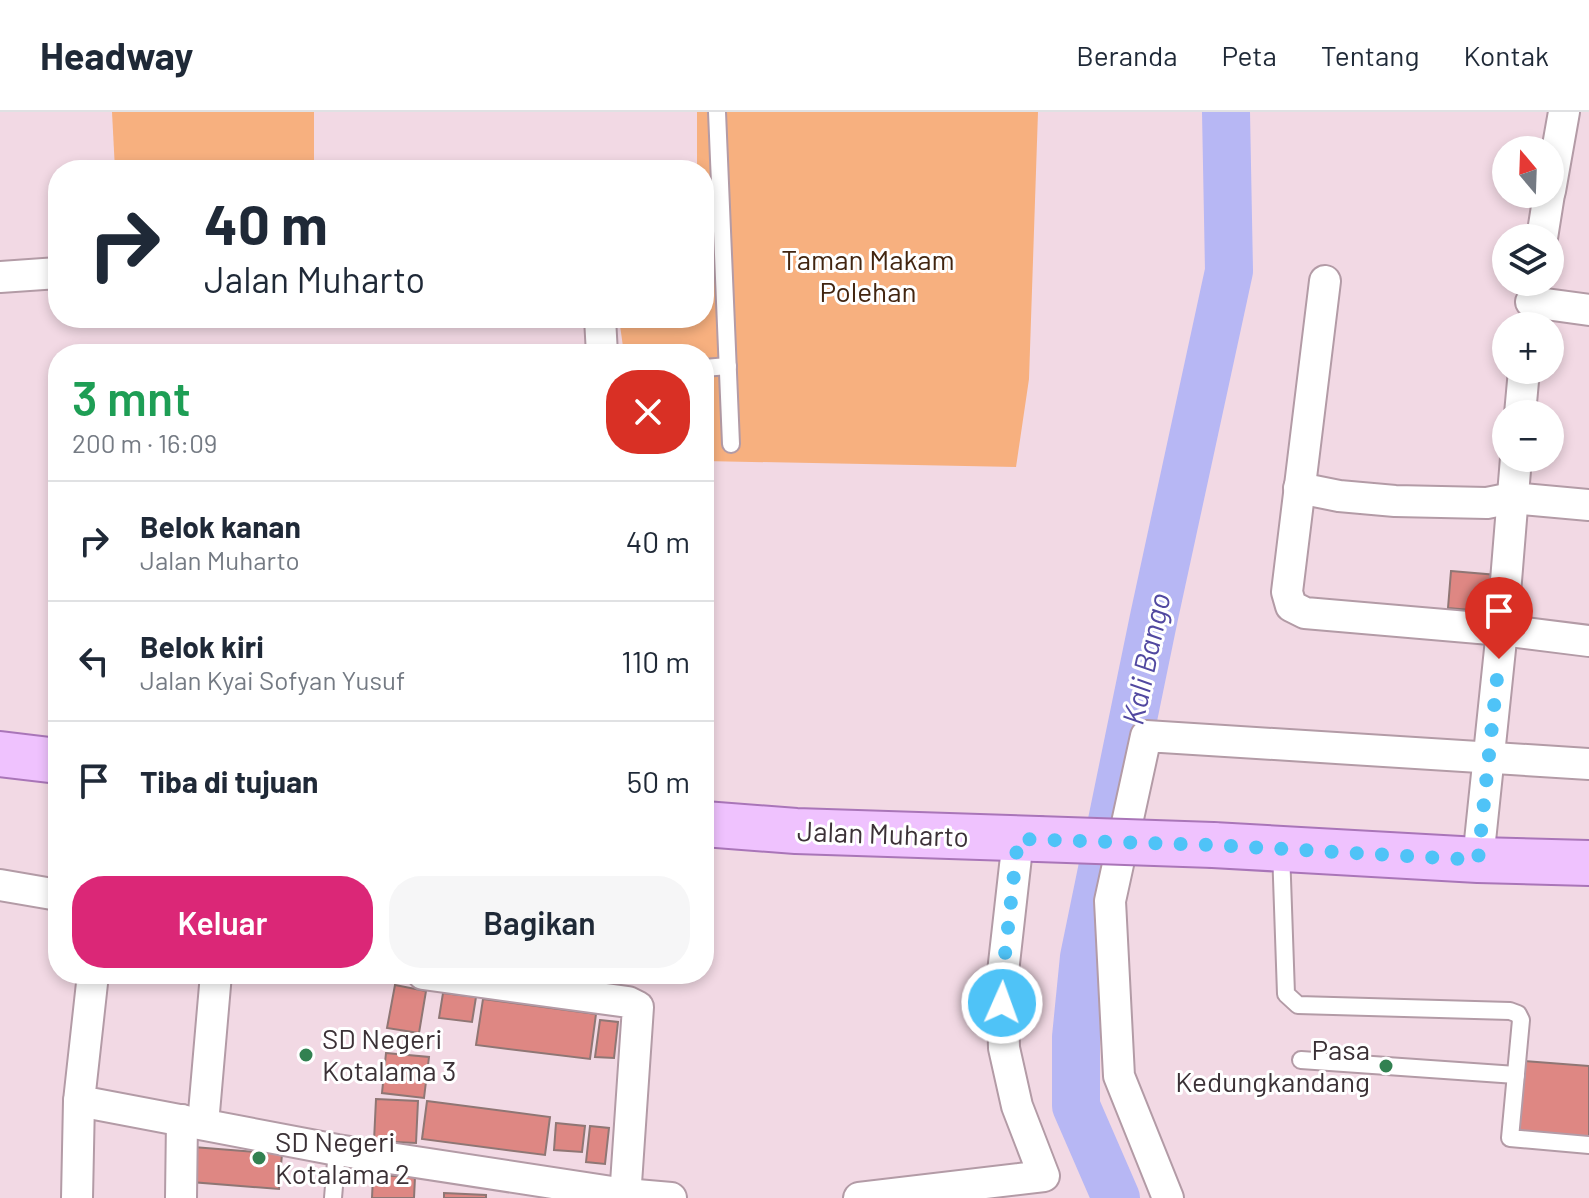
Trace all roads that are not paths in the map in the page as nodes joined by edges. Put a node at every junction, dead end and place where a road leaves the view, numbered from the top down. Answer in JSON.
{"nodes":[{"id":1,"x":717,"y":112,"type":"edge"},
{"id":2,"x":1564,"y":112,"type":"edge"},
{"id":3,"x":1560,"y":136,"type":"edge"},
{"id":4,"x":48,"y":274,"type":"edge"},
{"id":5,"x":0,"y":277,"type":"edge"},
{"id":6,"x":1325,"y":281,"type":"dead end"},
{"id":7,"x":1531,"y":303,"type":"edge"},
{"id":8,"x":1589,"y":310,"type":"edge"},
{"id":9,"x":728,"y":366,"type":"junction"},
{"id":10,"x":714,"y":367,"type":"edge"},
{"id":11,"x":731,"y":444,"type":"dead end"},
{"id":12,"x":1515,"y":472,"type":"edge"},
{"id":13,"x":1299,"y":488,"type":"junction"},
{"id":14,"x":1512,"y":498,"type":"junction"},
{"id":15,"x":1589,"y":505,"type":"edge"},
{"id":16,"x":1502,"y":630,"type":"junction"},
{"id":17,"x":1589,"y":641,"type":"edge"},
{"id":18,"x":0,"y":754,"type":"edge"},
{"id":19,"x":48,"y":760,"type":"edge"},
{"id":20,"x":1589,"y":764,"type":"edge"},
{"id":21,"x":714,"y":825,"type":"edge"},
{"id":22,"x":1028,"y":839,"type":"junction"},
{"id":23,"x":1281,"y":848,"type":"junction"},
{"id":24,"x":1478,"y":860,"type":"junction"},
{"id":25,"x":1589,"y":863,"type":"edge"},
{"id":26,"x":0,"y":885,"type":"edge"},
{"id":27,"x":48,"y":893,"type":"edge"},
{"id":28,"x":92,"y":984,"type":"edge"},
{"id":29,"x":214,"y":984,"type":"edge"},
{"id":30,"x":496,"y":984,"type":"edge"},
{"id":31,"x":1301,"y":1060,"type":"dead end"},
{"id":32,"x":1516,"y":1075,"type":"junction"},
{"id":33,"x":79,"y":1101,"type":"junction"},
{"id":34,"x":193,"y":1122,"type":"junction"},
{"id":35,"x":1589,"y":1145,"type":"edge"},
{"id":36,"x":337,"y":1150,"type":"junction"},
{"id":37,"x":625,"y":1196,"type":"edge"},
{"id":38,"x":890,"y":1196,"type":"edge"},
{"id":39,"x":77,"y":1198,"type":"edge"},
{"id":40,"x":181,"y":1198,"type":"edge"},
{"id":41,"x":333,"y":1198,"type":"edge"},
{"id":42,"x":671,"y":1198,"type":"edge"},
{"id":43,"x":859,"y":1198,"type":"edge"},
{"id":44,"x":1168,"y":1198,"type":"edge"}],
"edges":[{"from":1,"to":9,"type":"lane"},
{"from":2,"to":3,"type":"street"},
{"from":4,"to":5,"type":"street"},
{"from":6,"to":13,"type":"street"},
{"from":7,"to":8,"type":"street"},
{"from":9,"to":10,"type":"lane"},
{"from":9,"to":11,"type":"lane"},
{"from":12,"to":14,"type":"street"},
{"from":13,"to":14,"type":"street"},
{"from":13,"to":16,"type":"street"},
{"from":14,"to":15,"type":"street"},
{"from":14,"to":16,"type":"street"},
{"from":16,"to":17,"type":"street"},
{"from":16,"to":24,"type":"street"},
{"from":18,"to":19,"type":"main road"},
{"from":20,"to":44,"type":"street"},
{"from":21,"to":22,"type":"main road","name":"Jalan Muharto"},
{"from":22,"to":23,"type":"main road","name":"Jalan Muharto","bridge":true},
{"from":22,"to":38,"type":"street"},
{"from":23,"to":24,"type":"main road","name":"Jalan Muharto"},
{"from":23,"to":32,"type":"lane"},
{"from":24,"to":25,"type":"main road","name":"Jalan Muharto"},
{"from":26,"to":27,"type":"street"},
{"from":28,"to":33,"type":"street"},
{"from":29,"to":34,"type":"street"},
{"from":30,"to":37,"type":"street"},
{"from":31,"to":32,"type":"lane"},
{"from":32,"to":35,"type":"lane"},
{"from":33,"to":34,"type":"street"},
{"from":33,"to":39,"type":"street"},
{"from":34,"to":36,"type":"street"},
{"from":34,"to":40,"type":"street"},
{"from":36,"to":37,"type":"street"},
{"from":36,"to":41,"type":"lane"},
{"from":37,"to":42,"type":"street"},
{"from":38,"to":43,"type":"street"}]}
